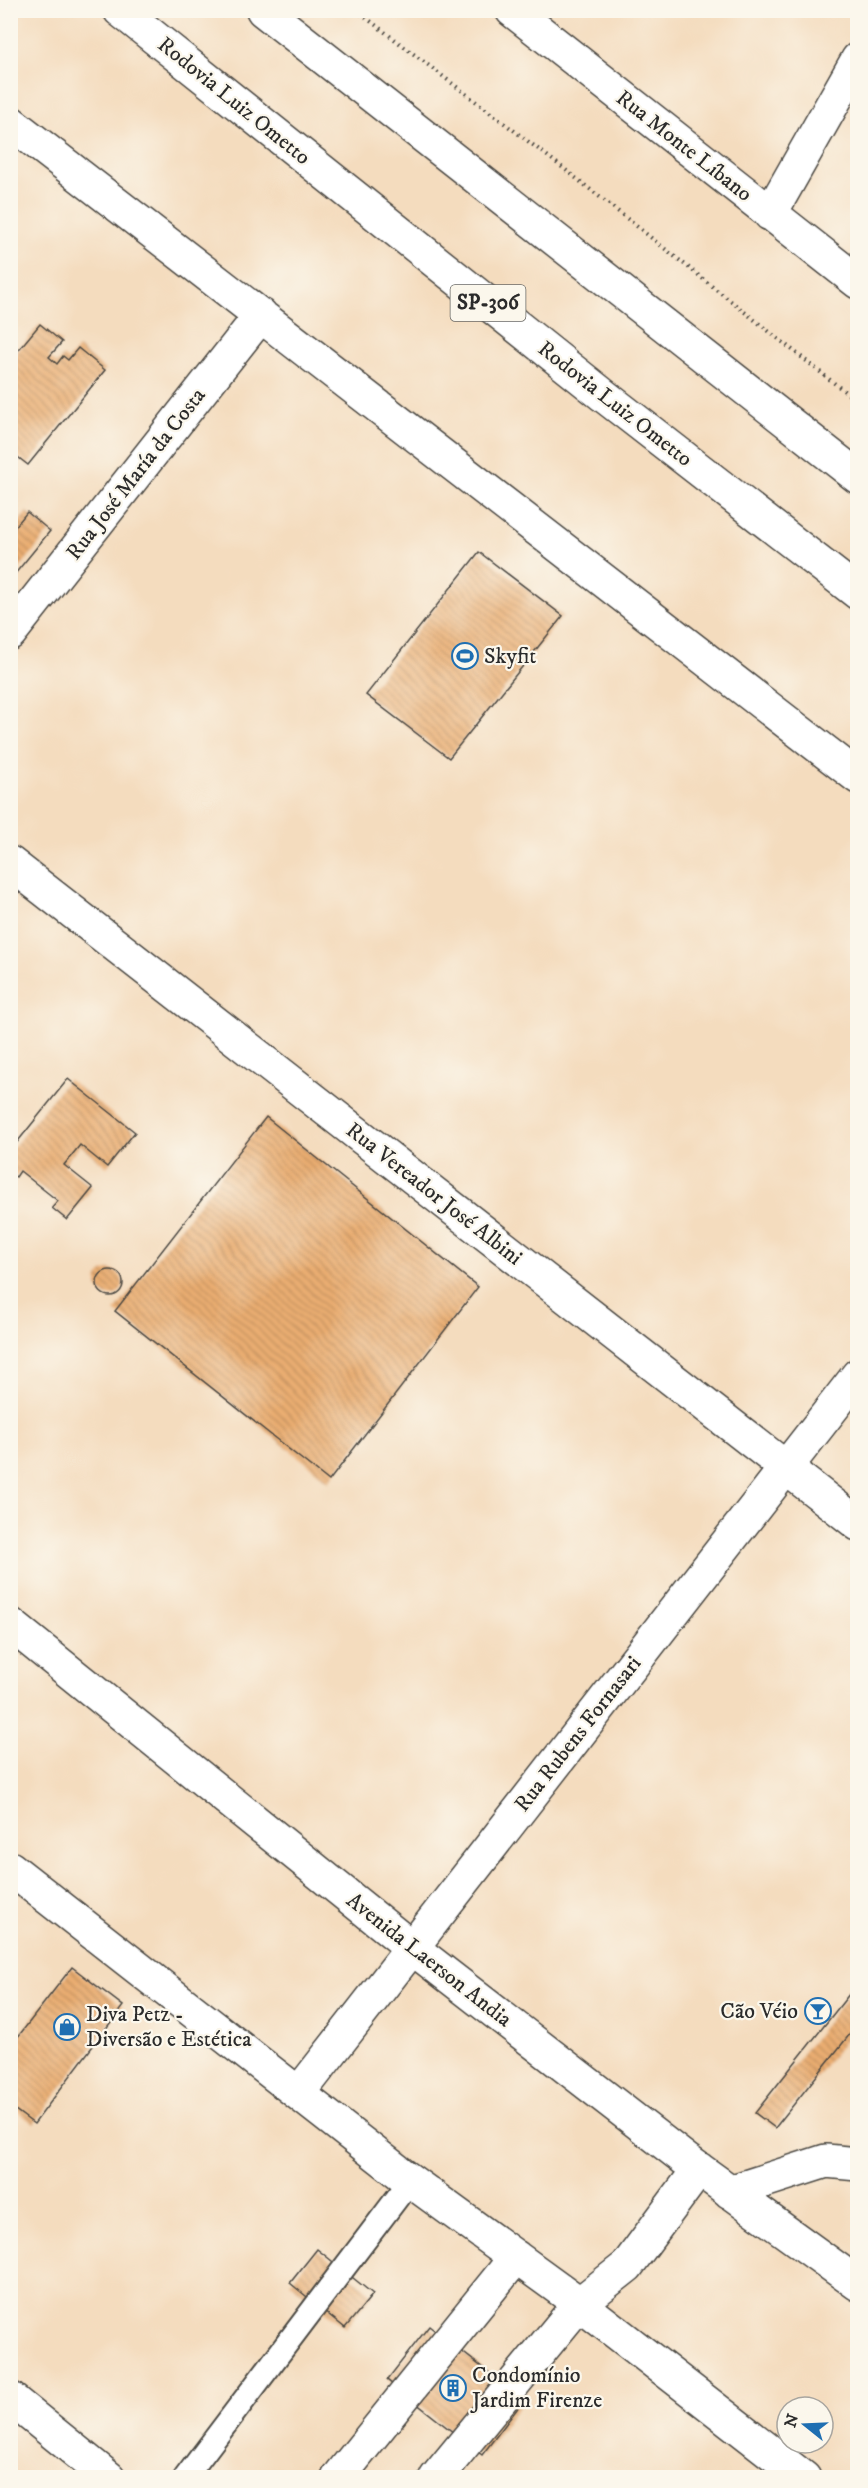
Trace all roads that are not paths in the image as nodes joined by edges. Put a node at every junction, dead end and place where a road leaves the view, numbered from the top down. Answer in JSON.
{"nodes":[{"id":1,"x":120,"y":10,"type":"edge"},
{"id":2,"x":263,"y":10,"type":"edge"},
{"id":3,"x":512,"y":10,"type":"edge"},
{"id":4,"x":858,"y":59,"type":"edge"},
{"id":5,"x":10,"y":122,"type":"edge"},
{"id":6,"x":770,"y":214,"type":"junction"},
{"id":7,"x":858,"y":282,"type":"edge"},
{"id":8,"x":261,"y":315,"type":"junction"},
{"id":9,"x":858,"y":477,"type":"edge"},
{"id":10,"x":858,"y":593,"type":"edge"},
{"id":11,"x":10,"y":633,"type":"edge"},
{"id":12,"x":858,"y":777,"type":"edge"},
{"id":13,"x":10,"y":863,"type":"edge"},
{"id":14,"x":858,"y":1375,"type":"edge"},
{"id":15,"x":785,"y":1468,"type":"junction"},
{"id":16,"x":858,"y":1524,"type":"edge"},
{"id":17,"x":10,"y":1624,"type":"edge"},
{"id":18,"x":10,"y":1868,"type":"edge"},
{"id":19,"x":411,"y":1947,"type":"junction"},
{"id":20,"x":299,"y":2093,"type":"junction"},
{"id":21,"x":858,"y":2164,"type":"edge"},
{"id":22,"x":699,"y":2169,"type":"junction"},
{"id":23,"x":411,"y":2181,"type":"junction"},
{"id":24,"x":730,"y":2192,"type":"junction"},
{"id":25,"x":516,"y":2257,"type":"junction"},
{"id":26,"x":858,"y":2284,"type":"edge"},
{"id":27,"x":579,"y":2304,"type":"junction"},
{"id":28,"x":10,"y":2398,"type":"edge"},
{"id":29,"x":82,"y":2465,"type":"edge"},
{"id":30,"x":109,"y":2478,"type":"edge"},
{"id":31,"x":185,"y":2478,"type":"edge"},
{"id":32,"x":338,"y":2478,"type":"edge"},
{"id":33,"x":436,"y":2478,"type":"edge"},
{"id":34,"x":804,"y":2478,"type":"edge"}],
"edges":[{"from":1,"to":10,"type":"street","name":"Rodovia Luiz Ometto","number":"SP-306"},
{"from":2,"to":9,"type":"street"},
{"from":3,"to":6,"type":"street","name":"Rua Monte Líbano"},
{"from":4,"to":6,"type":"street"},
{"from":5,"to":8,"type":"street"},
{"from":6,"to":7,"type":"street","name":"Rua Monte Líbano"},
{"from":8,"to":11,"type":"street","name":"Rua José María da Costa"},
{"from":8,"to":12,"type":"street"},
{"from":13,"to":15,"type":"street","name":"Rua Vereador José Albini"},
{"from":14,"to":15,"type":"street","name":"Rua Rubens Fornasari"},
{"from":15,"to":16,"type":"street","name":"Rua Vereador José Albini"},
{"from":15,"to":19,"type":"street","name":"Rua Rubens Fornasari"},
{"from":17,"to":19,"type":"street","name":"Avenida Laerson Andia"},
{"from":18,"to":20,"type":"street"},
{"from":19,"to":20,"type":"street","name":"Rua Rubens Fornasari"},
{"from":19,"to":22,"type":"street","name":"Avenida Laerson Andia"},
{"from":20,"to":23,"type":"street"},
{"from":21,"to":24,"type":"street"},
{"from":22,"to":24,"type":"street","name":"Avenida Laerson Andia"},
{"from":22,"to":27,"type":"street"},
{"from":23,"to":25,"type":"street"},
{"from":23,"to":31,"type":"lane"},
{"from":24,"to":26,"type":"street","name":"Avenida Laerson Andia"},
{"from":25,"to":27,"type":"street"},
{"from":25,"to":32,"type":"street"},
{"from":27,"to":33,"type":"street"},
{"from":27,"to":34,"type":"street"},
{"from":28,"to":29,"type":"street"},
{"from":29,"to":30,"type":"street"}]}
